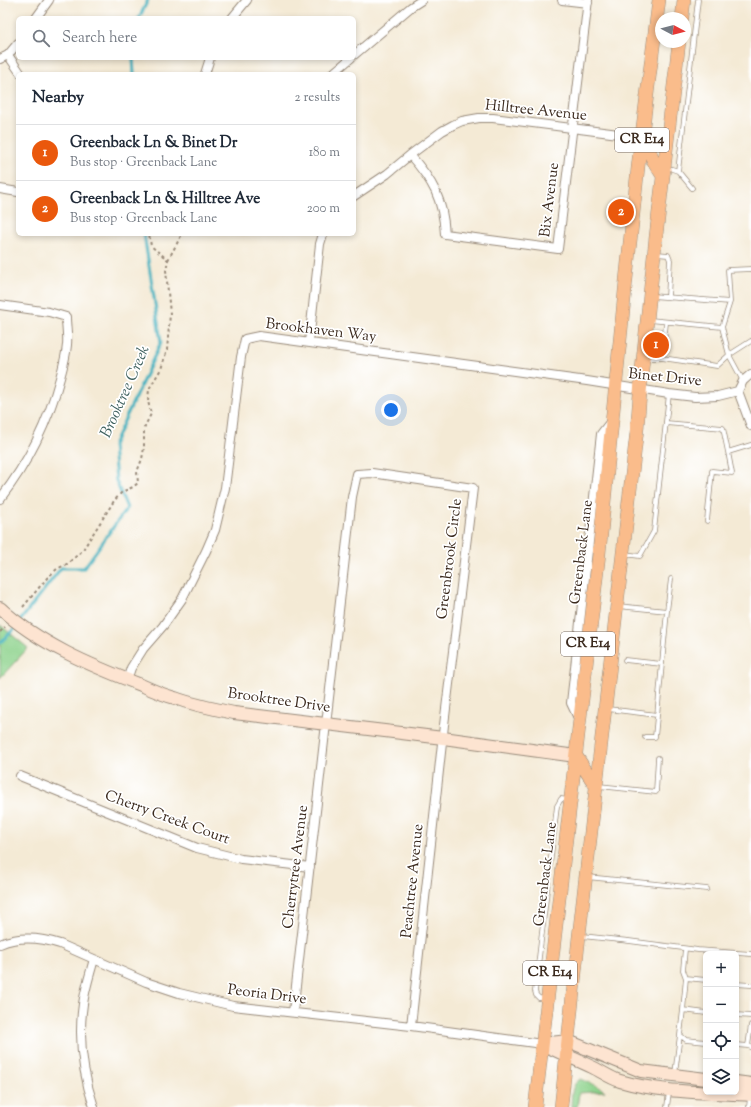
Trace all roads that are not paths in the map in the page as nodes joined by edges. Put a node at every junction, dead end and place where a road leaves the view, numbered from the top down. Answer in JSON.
{"nodes":[{"id":1,"x":49,"y":0,"type":"edge"},
{"id":2,"x":246,"y":0,"type":"edge"},
{"id":3,"x":422,"y":0,"type":"edge"},
{"id":4,"x":562,"y":0,"type":"edge"},
{"id":5,"x":659,"y":0,"type":"edge"},
{"id":6,"x":684,"y":0,"type":"edge"},
{"id":7,"x":698,"y":0,"type":"edge"},
{"id":8,"x":588,"y":1,"type":"edge"},
{"id":9,"x":683,"y":12,"type":"edge"},
{"id":10,"x":37,"y":16,"type":"edge"},
{"id":11,"x":234,"y":16,"type":"edge"},
{"id":12,"x":16,"y":45,"type":"edge"},
{"id":13,"x":678,"y":48,"type":"edge"},
{"id":14,"x":356,"y":53,"type":"edge"},
{"id":15,"x":8,"y":54,"type":"junction"},
{"id":16,"x":0,"y":59,"type":"edge"},
{"id":17,"x":209,"y":60,"type":"edge"},
{"id":18,"x":349,"y":60,"type":"edge"},
{"id":19,"x":20,"y":72,"type":"edge"},
{"id":20,"x":206,"y":72,"type":"edge"},
{"id":21,"x":334,"y":72,"type":"edge"},
{"id":22,"x":573,"y":128,"type":"junction"},
{"id":23,"x":642,"y":137,"type":"junction"},
{"id":24,"x":410,"y":155,"type":"junction"},
{"id":25,"x":678,"y":171,"type":"junction"},
{"id":26,"x":667,"y":172,"type":"junction"},
{"id":27,"x":692,"y":188,"type":"dead end"},
{"id":28,"x":0,"y":189,"type":"edge"},
{"id":29,"x":16,"y":192,"type":"edge"},
{"id":30,"x":356,"y":195,"type":"edge"},
{"id":31,"x":322,"y":236,"type":"edge"},
{"id":32,"x":654,"y":253,"type":"junction"},
{"id":33,"x":751,"y":269,"type":"edge"},
{"id":34,"x":650,"y":296,"type":"junction"},
{"id":35,"x":668,"y":297,"type":"junction"},
{"id":36,"x":730,"y":302,"type":"junction"},
{"id":37,"x":0,"y":305,"type":"edge"},
{"id":38,"x":647,"y":320,"type":"junction"},
{"id":39,"x":666,"y":322,"type":"junction"},
{"id":40,"x":722,"y":327,"type":"junction"},
{"id":41,"x":751,"y":341,"type":"edge"},
{"id":42,"x":309,"y":342,"type":"junction"},
{"id":43,"x":729,"y":355,"type":"junction"},
{"id":44,"x":643,"y":358,"type":"junction"},
{"id":45,"x":662,"y":358,"type":"junction"},
{"id":46,"x":751,"y":374,"type":"edge"},
{"id":47,"x":743,"y":382,"type":"junction"},
{"id":48,"x":615,"y":386,"type":"junction"},
{"id":49,"x":640,"y":390,"type":"junction"},
{"id":50,"x":738,"y":390,"type":"junction"},
{"id":51,"x":669,"y":394,"type":"junction"},
{"id":52,"x":666,"y":423,"type":"junction"},
{"id":53,"x":751,"y":426,"type":"edge"},
{"id":54,"x":751,"y":445,"type":"edge"},
{"id":55,"x":728,"y":452,"type":"junction"},
{"id":56,"x":0,"y":499,"type":"edge"},
{"id":57,"x":707,"y":520,"type":"dead end"},
{"id":58,"x":623,"y":554,"type":"junction"},
{"id":59,"x":671,"y":579,"type":"dead end"},
{"id":60,"x":618,"y":606,"type":"junction"},
{"id":61,"x":2,"y":610,"type":"edge"},
{"id":62,"x":666,"y":611,"type":"junction"},
{"id":63,"x":625,"y":660,"type":"dead end"},
{"id":64,"x":662,"y":664,"type":"junction"},
{"id":65,"x":127,"y":680,"type":"junction"},
{"id":66,"x":606,"y":708,"type":"junction"},
{"id":67,"x":657,"y":715,"type":"junction"},
{"id":68,"x":326,"y":724,"type":"junction"},
{"id":69,"x":646,"y":736,"type":"dead end"},
{"id":70,"x":443,"y":738,"type":"junction"},
{"id":71,"x":576,"y":756,"type":"junction"},
{"id":72,"x":658,"y":758,"type":"dead end"},
{"id":73,"x":20,"y":776,"type":"dead end"},
{"id":74,"x":596,"y":786,"type":"junction"},
{"id":75,"x":310,"y":868,"type":"junction"},
{"id":76,"x":586,"y":877,"type":"junction"},
{"id":77,"x":707,"y":889,"type":"dead end"},
{"id":78,"x":579,"y":936,"type":"junction"},
{"id":79,"x":0,"y":944,"type":"edge"},
{"id":80,"x":685,"y":948,"type":"junction"},
{"id":81,"x":751,"y":954,"type":"edge"},
{"id":82,"x":94,"y":959,"type":"junction"},
{"id":83,"x":686,"y":978,"type":"junction"},
{"id":84,"x":703,"y":980,"type":"edge"},
{"id":85,"x":739,"y":984,"type":"edge"},
{"id":86,"x":751,"y":985,"type":"edge"},
{"id":87,"x":682,"y":1010,"type":"junction"},
{"id":88,"x":293,"y":1012,"type":"junction"},
{"id":89,"x":703,"y":1013,"type":"edge"},
{"id":90,"x":739,"y":1015,"type":"edge"},
{"id":91,"x":751,"y":1016,"type":"edge"},
{"id":92,"x":751,"y":1025,"type":"edge"},
{"id":93,"x":411,"y":1026,"type":"junction"},
{"id":94,"x":680,"y":1035,"type":"junction"},
{"id":95,"x":568,"y":1042,"type":"junction"},
{"id":96,"x":703,"y":1042,"type":"edge"},
{"id":97,"x":542,"y":1044,"type":"junction"},
{"id":98,"x":739,"y":1045,"type":"edge"},
{"id":99,"x":749,"y":1046,"type":"edge"},
{"id":100,"x":566,"y":1056,"type":"junction"},
{"id":101,"x":675,"y":1075,"type":"junction"},
{"id":102,"x":703,"y":1079,"type":"edge"},
{"id":103,"x":739,"y":1085,"type":"edge"},
{"id":104,"x":670,"y":1090,"type":"junction"},
{"id":105,"x":750,"y":1095,"type":"edge"},
{"id":106,"x":94,"y":1107,"type":"edge"},
{"id":107,"x":535,"y":1107,"type":"edge"},
{"id":108,"x":561,"y":1107,"type":"edge"},
{"id":109,"x":667,"y":1107,"type":"edge"}],
"edges":[{"from":1,"to":10,"type":"street"},
{"from":2,"to":11,"type":"street"},
{"from":3,"to":14,"type":"street"},
{"from":4,"to":8,"type":"street"},
{"from":5,"to":23,"type":"main road","name":"Greenback Lane","number":"CR E14"},
{"from":6,"to":9,"type":"main road"},
{"from":7,"to":25,"type":"lane"},
{"from":8,"to":22,"type":"street","name":"Bix Avenue"},
{"from":12,"to":15,"type":"street"},
{"from":13,"to":26,"type":"main road","number":"CR E14"},
{"from":15,"to":16,"type":"street"},
{"from":15,"to":19,"type":"street"},
{"from":17,"to":20,"type":"street"},
{"from":18,"to":21,"type":"street"},
{"from":22,"to":23,"type":"street","name":"Hilltree Avenue"},
{"from":22,"to":24,"type":"street","name":"Hilltree Avenue"},
{"from":22,"to":24,"type":"street","name":"Bix Avenue"},
{"from":23,"to":26,"type":"main road"},
{"from":23,"to":48,"type":"main road","name":"Greenback Lane","number":"CR E14"},
{"from":24,"to":30,"type":"street","name":"Hilltree Avenue"},
{"from":25,"to":26,"type":"lane"},
{"from":25,"to":27,"type":"lane"},
{"from":26,"to":32,"type":"main road","number":"CR E14"},
{"from":28,"to":29,"type":"street"},
{"from":31,"to":42,"type":"street"},
{"from":32,"to":34,"type":"main road","number":"CR E14"},
{"from":32,"to":35,"type":"lane"},
{"from":33,"to":36,"type":"lane"},
{"from":34,"to":35,"type":"lane"},
{"from":34,"to":38,"type":"main road","number":"CR E14"},
{"from":35,"to":36,"type":"lane"},
{"from":36,"to":40,"type":"lane"},
{"from":37,"to":56,"type":"street"},
{"from":38,"to":39,"type":"lane"},
{"from":38,"to":44,"type":"main road","number":"CR E14"},
{"from":39,"to":40,"type":"lane"},
{"from":39,"to":45,"type":"lane"},
{"from":40,"to":43,"type":"lane"},
{"from":41,"to":43,"type":"lane"},
{"from":42,"to":48,"type":"street","name":"Brookhaven Way"},
{"from":42,"to":65,"type":"street","name":"Brookhaven Way"},
{"from":43,"to":45,"type":"lane"},
{"from":43,"to":47,"type":"lane"},
{"from":44,"to":45,"type":"lane"},
{"from":44,"to":49,"type":"main road","number":"CR E14"},
{"from":46,"to":47,"type":"street"},
{"from":47,"to":50,"type":"street"},
{"from":48,"to":49,"type":"street","name":"Binet Drive"},
{"from":48,"to":71,"type":"main road","name":"Greenback Lane","number":"CR E14"},
{"from":49,"to":51,"type":"street","name":"Binet Drive"},
{"from":49,"to":58,"type":"main road","number":"CR E14"},
{"from":50,"to":51,"type":"street","name":"Binet Drive"},
{"from":50,"to":53,"type":"street"},
{"from":51,"to":52,"type":"lane"},
{"from":52,"to":55,"type":"lane"},
{"from":52,"to":58,"type":"lane"},
{"from":54,"to":55,"type":"lane"},
{"from":55,"to":57,"type":"lane"},
{"from":58,"to":60,"type":"main road","number":"CR E14"},
{"from":59,"to":62,"type":"lane"},
{"from":60,"to":62,"type":"lane"},
{"from":60,"to":66,"type":"main road","number":"CR E14"},
{"from":61,"to":65,"type":"street","name":"Brooktree Drive"},
{"from":62,"to":64,"type":"lane"},
{"from":63,"to":64,"type":"lane"},
{"from":64,"to":67,"type":"lane"},
{"from":65,"to":68,"type":"street","name":"Brooktree Drive"},
{"from":66,"to":67,"type":"lane"},
{"from":66,"to":74,"type":"main road","number":"CR E14"},
{"from":67,"to":69,"type":"lane"},
{"from":68,"to":70,"type":"street","name":"Brooktree Drive"},
{"from":68,"to":70,"type":"street","name":"Greenbrook Circle"},
{"from":68,"to":75,"type":"street","name":"Cherrytree Avenue"},
{"from":70,"to":71,"type":"street","name":"Brooktree Drive"},
{"from":70,"to":93,"type":"street","name":"Peachtree Avenue"},
{"from":71,"to":74,"type":"main road"},
{"from":71,"to":97,"type":"main road","name":"Greenback Lane","number":"CR E14"},
{"from":72,"to":74,"type":"lane"},
{"from":73,"to":75,"type":"street","name":"Cherry Creek Court"},
{"from":74,"to":76,"type":"main road","number":"CR E14"},
{"from":75,"to":88,"type":"street","name":"Cherrytree Avenue"},
{"from":76,"to":77,"type":"lane"},
{"from":76,"to":78,"type":"main road","number":"CR E14"},
{"from":78,"to":80,"type":"lane"},
{"from":78,"to":95,"type":"main road","number":"CR E14"},
{"from":79,"to":82,"type":"street","name":"Peoria Drive"},
{"from":80,"to":81,"type":"lane"},
{"from":80,"to":83,"type":"lane"},
{"from":82,"to":88,"type":"street","name":"Peoria Drive"},
{"from":82,"to":106,"type":"street"},
{"from":83,"to":84,"type":"lane"},
{"from":83,"to":87,"type":"lane"},
{"from":85,"to":86,"type":"lane"},
{"from":87,"to":89,"type":"lane"},
{"from":87,"to":94,"type":"lane"},
{"from":88,"to":93,"type":"street","name":"Peoria Drive"},
{"from":90,"to":91,"type":"lane"},
{"from":92,"to":99,"type":"lane"},
{"from":93,"to":97,"type":"street","name":"Peoria Drive"},
{"from":94,"to":96,"type":"lane"},
{"from":94,"to":101,"type":"lane"},
{"from":95,"to":97,"type":"street"},
{"from":95,"to":100,"type":"main road","number":"CR E14"},
{"from":95,"to":101,"type":"street"},
{"from":97,"to":100,"type":"street"},
{"from":97,"to":107,"type":"main road","name":"Greenback Lane","number":"CR E14"},
{"from":98,"to":99,"type":"lane"},
{"from":100,"to":104,"type":"street"},
{"from":100,"to":108,"type":"main road","number":"CR E14"},
{"from":101,"to":102,"type":"street"},
{"from":103,"to":105,"type":"street"},
{"from":104,"to":105,"type":"street"},
{"from":104,"to":109,"type":"lane"}]}
